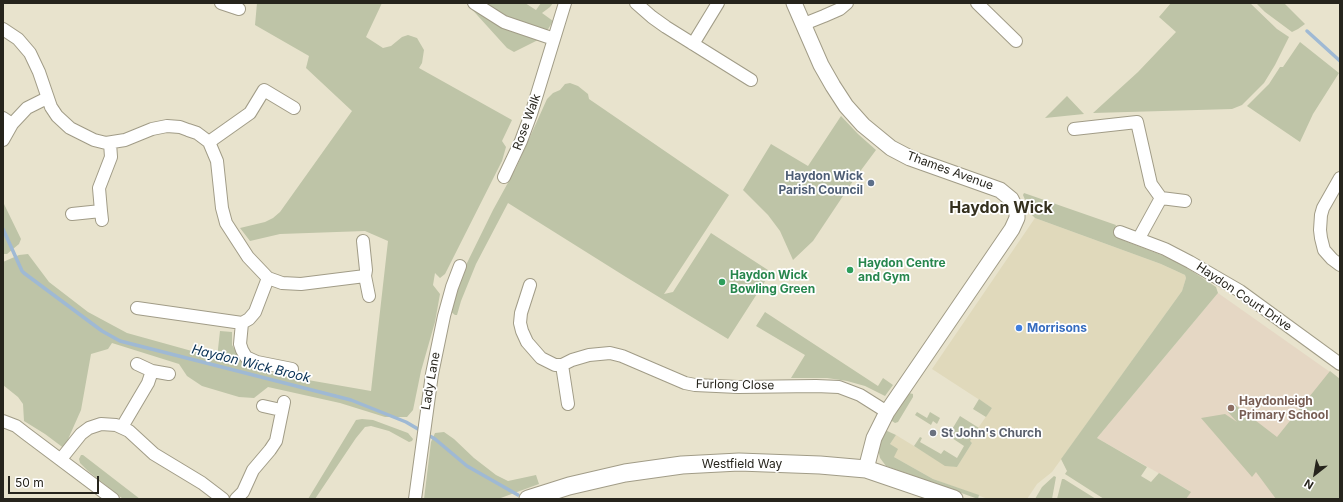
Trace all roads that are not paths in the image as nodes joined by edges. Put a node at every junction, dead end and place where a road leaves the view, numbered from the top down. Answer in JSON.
{"nodes":[{"id":1,"x":474,"y":3,"type":"edge"},
{"id":2,"x":565,"y":3,"type":"edge"},
{"id":3,"x":636,"y":3,"type":"edge"},
{"id":4,"x":718,"y":3,"type":"edge"},
{"id":5,"x":794,"y":3,"type":"edge"},
{"id":6,"x":846,"y":3,"type":"edge"},
{"id":7,"x":977,"y":3,"type":"edge"},
{"id":8,"x":225,"y":4,"type":"edge"},
{"id":9,"x":239,"y":9,"type":"dead end"},
{"id":10,"x":804,"y":24,"type":"junction"},
{"id":11,"x":3,"y":28,"type":"edge"},
{"id":12,"x":554,"y":39,"type":"junction"},
{"id":13,"x":1016,"y":41,"type":"dead end"},
{"id":14,"x":693,"y":44,"type":"junction"},
{"id":15,"x":751,"y":80,"type":"dead end"},
{"id":16,"x":47,"y":98,"type":"junction"},
{"id":17,"x":294,"y":108,"type":"dead end"},
{"id":18,"x":8,"y":121,"type":"edge"},
{"id":19,"x":1074,"y":129,"type":"dead end"},
{"id":20,"x":3,"y":140,"type":"edge"},
{"id":21,"x":110,"y":142,"type":"junction"},
{"id":22,"x":209,"y":142,"type":"junction"},
{"id":23,"x":504,"y":177,"type":"dead end"},
{"id":24,"x":1340,"y":178,"type":"edge"},
{"id":25,"x":1161,"y":198,"type":"junction"},
{"id":26,"x":1185,"y":201,"type":"dead end"},
{"id":27,"x":72,"y":214,"type":"dead end"},
{"id":28,"x":1120,"y":232,"type":"dead end"},
{"id":29,"x":1139,"y":238,"type":"junction"},
{"id":30,"x":363,"y":241,"type":"dead end"},
{"id":31,"x":1340,"y":265,"type":"edge"},
{"id":32,"x":460,"y":266,"type":"dead end"},
{"id":33,"x":365,"y":276,"type":"junction"},
{"id":34,"x":268,"y":278,"type":"junction"},
{"id":35,"x":530,"y":285,"type":"dead end"},
{"id":36,"x":369,"y":296,"type":"dead end"},
{"id":37,"x":137,"y":308,"type":"dead end"},
{"id":38,"x":242,"y":323,"type":"junction"},
{"id":39,"x":137,"y":364,"type":"dead end"},
{"id":40,"x":1340,"y":364,"type":"edge"},
{"id":41,"x":562,"y":365,"type":"junction"},
{"id":42,"x":292,"y":369,"type":"dead end"},
{"id":43,"x":152,"y":371,"type":"junction"},
{"id":44,"x":169,"y":374,"type":"dead end"},
{"id":45,"x":568,"y":404,"type":"dead end"},
{"id":46,"x":263,"y":406,"type":"dead end"},
{"id":47,"x":887,"y":412,"type":"junction"},
{"id":48,"x":3,"y":421,"type":"edge"},
{"id":49,"x":122,"y":427,"type":"junction"},
{"id":50,"x":61,"y":459,"type":"junction"},
{"id":51,"x":866,"y":469,"type":"junction"},
{"id":52,"x":533,"y":497,"type":"edge"},
{"id":53,"x":113,"y":499,"type":"edge"},
{"id":54,"x":223,"y":499,"type":"edge"},
{"id":55,"x":236,"y":499,"type":"edge"},
{"id":56,"x":415,"y":499,"type":"edge"},
{"id":57,"x":954,"y":499,"type":"edge"}],
"edges":[{"from":1,"to":12,"type":"street"},
{"from":2,"to":12,"type":"street","name":"Rose Walk"},
{"from":3,"to":14,"type":"street"},
{"from":4,"to":14,"type":"street"},
{"from":5,"to":10,"type":"street","name":"Thames Avenue"},
{"from":6,"to":10,"type":"street"},
{"from":7,"to":13,"type":"street"},
{"from":8,"to":9,"type":"street"},
{"from":10,"to":47,"type":"street","name":"Thames Avenue"},
{"from":11,"to":16,"type":"street"},
{"from":12,"to":23,"type":"street","name":"Rose Walk"},
{"from":14,"to":15,"type":"street"},
{"from":16,"to":18,"type":"street"},
{"from":16,"to":21,"type":"street"},
{"from":17,"to":22,"type":"street"},
{"from":18,"to":20,"type":"street"},
{"from":19,"to":25,"type":"street"},
{"from":21,"to":22,"type":"street"},
{"from":21,"to":27,"type":"street"},
{"from":22,"to":34,"type":"street"},
{"from":24,"to":31,"type":"street"},
{"from":25,"to":26,"type":"street"},
{"from":25,"to":29,"type":"street"},
{"from":28,"to":29,"type":"street","name":"Haydon Court Drive"},
{"from":29,"to":40,"type":"street","name":"Haydon Court Drive"},
{"from":30,"to":33,"type":"street"},
{"from":32,"to":56,"type":"street","name":"Lady Lane"},
{"from":33,"to":34,"type":"street"},
{"from":33,"to":36,"type":"street"},
{"from":34,"to":38,"type":"street"},
{"from":35,"to":41,"type":"street"},
{"from":37,"to":38,"type":"street"},
{"from":38,"to":42,"type":"street"},
{"from":39,"to":43,"type":"street"},
{"from":41,"to":45,"type":"street"},
{"from":41,"to":47,"type":"street","name":"Furlong Close"},
{"from":43,"to":44,"type":"street"},
{"from":43,"to":49,"type":"street"},
{"from":46,"to":55,"type":"street"},
{"from":47,"to":51,"type":"street","name":"Thames Avenue"},
{"from":48,"to":50,"type":"street"},
{"from":49,"to":50,"type":"street"},
{"from":49,"to":54,"type":"street"},
{"from":50,"to":53,"type":"street"},
{"from":51,"to":52,"type":"main road","name":"Westfield Way"},
{"from":51,"to":57,"type":"main road","name":"Westfield Way"}]}
